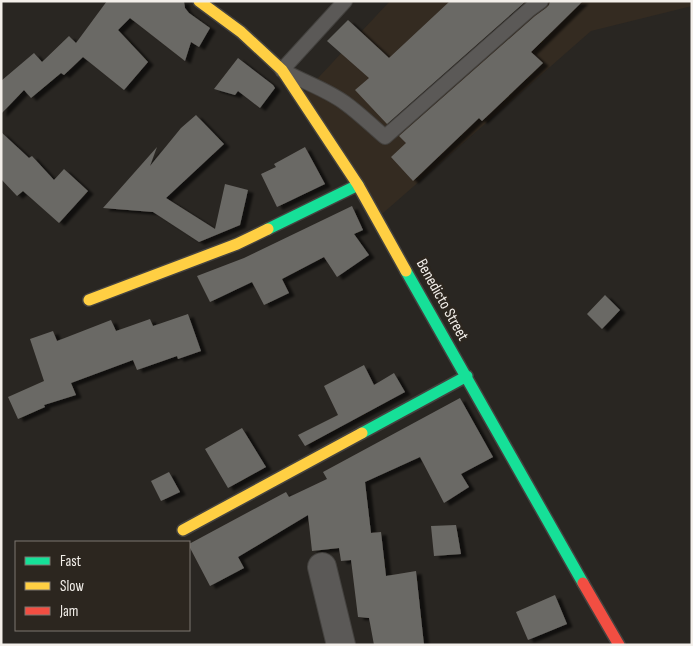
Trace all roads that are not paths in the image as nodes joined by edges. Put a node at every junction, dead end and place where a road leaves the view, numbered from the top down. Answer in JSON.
{"nodes":[{"id":1,"x":199,"y":1,"type":"edge"},
{"id":2,"x":346,"y":1,"type":"edge"},
{"id":3,"x":541,"y":1,"type":"edge"},
{"id":4,"x":282,"y":70,"type":"junction"},
{"id":5,"x":358,"y":185,"type":"junction"},
{"id":6,"x":89,"y":300,"type":"dead end"},
{"id":7,"x":466,"y":376,"type":"junction"},
{"id":8,"x":183,"y":530,"type":"dead end"},
{"id":9,"x":322,"y":567,"type":"dead end"},
{"id":10,"x":341,"y":645,"type":"edge"},
{"id":11,"x":619,"y":645,"type":"edge"}],
"edges":[{"from":1,"to":4,"type":"street","name":"Benedicto Street"},
{"from":2,"to":4,"type":"lane"},
{"from":3,"to":4,"type":"lane"},
{"from":4,"to":5,"type":"street","name":"Benedicto Street"},
{"from":5,"to":6,"type":"street"},
{"from":5,"to":7,"type":"street","name":"Benedicto Street"},
{"from":7,"to":8,"type":"street"},
{"from":7,"to":11,"type":"street","name":"Benedicto Street"},
{"from":9,"to":10,"type":"street"}]}
